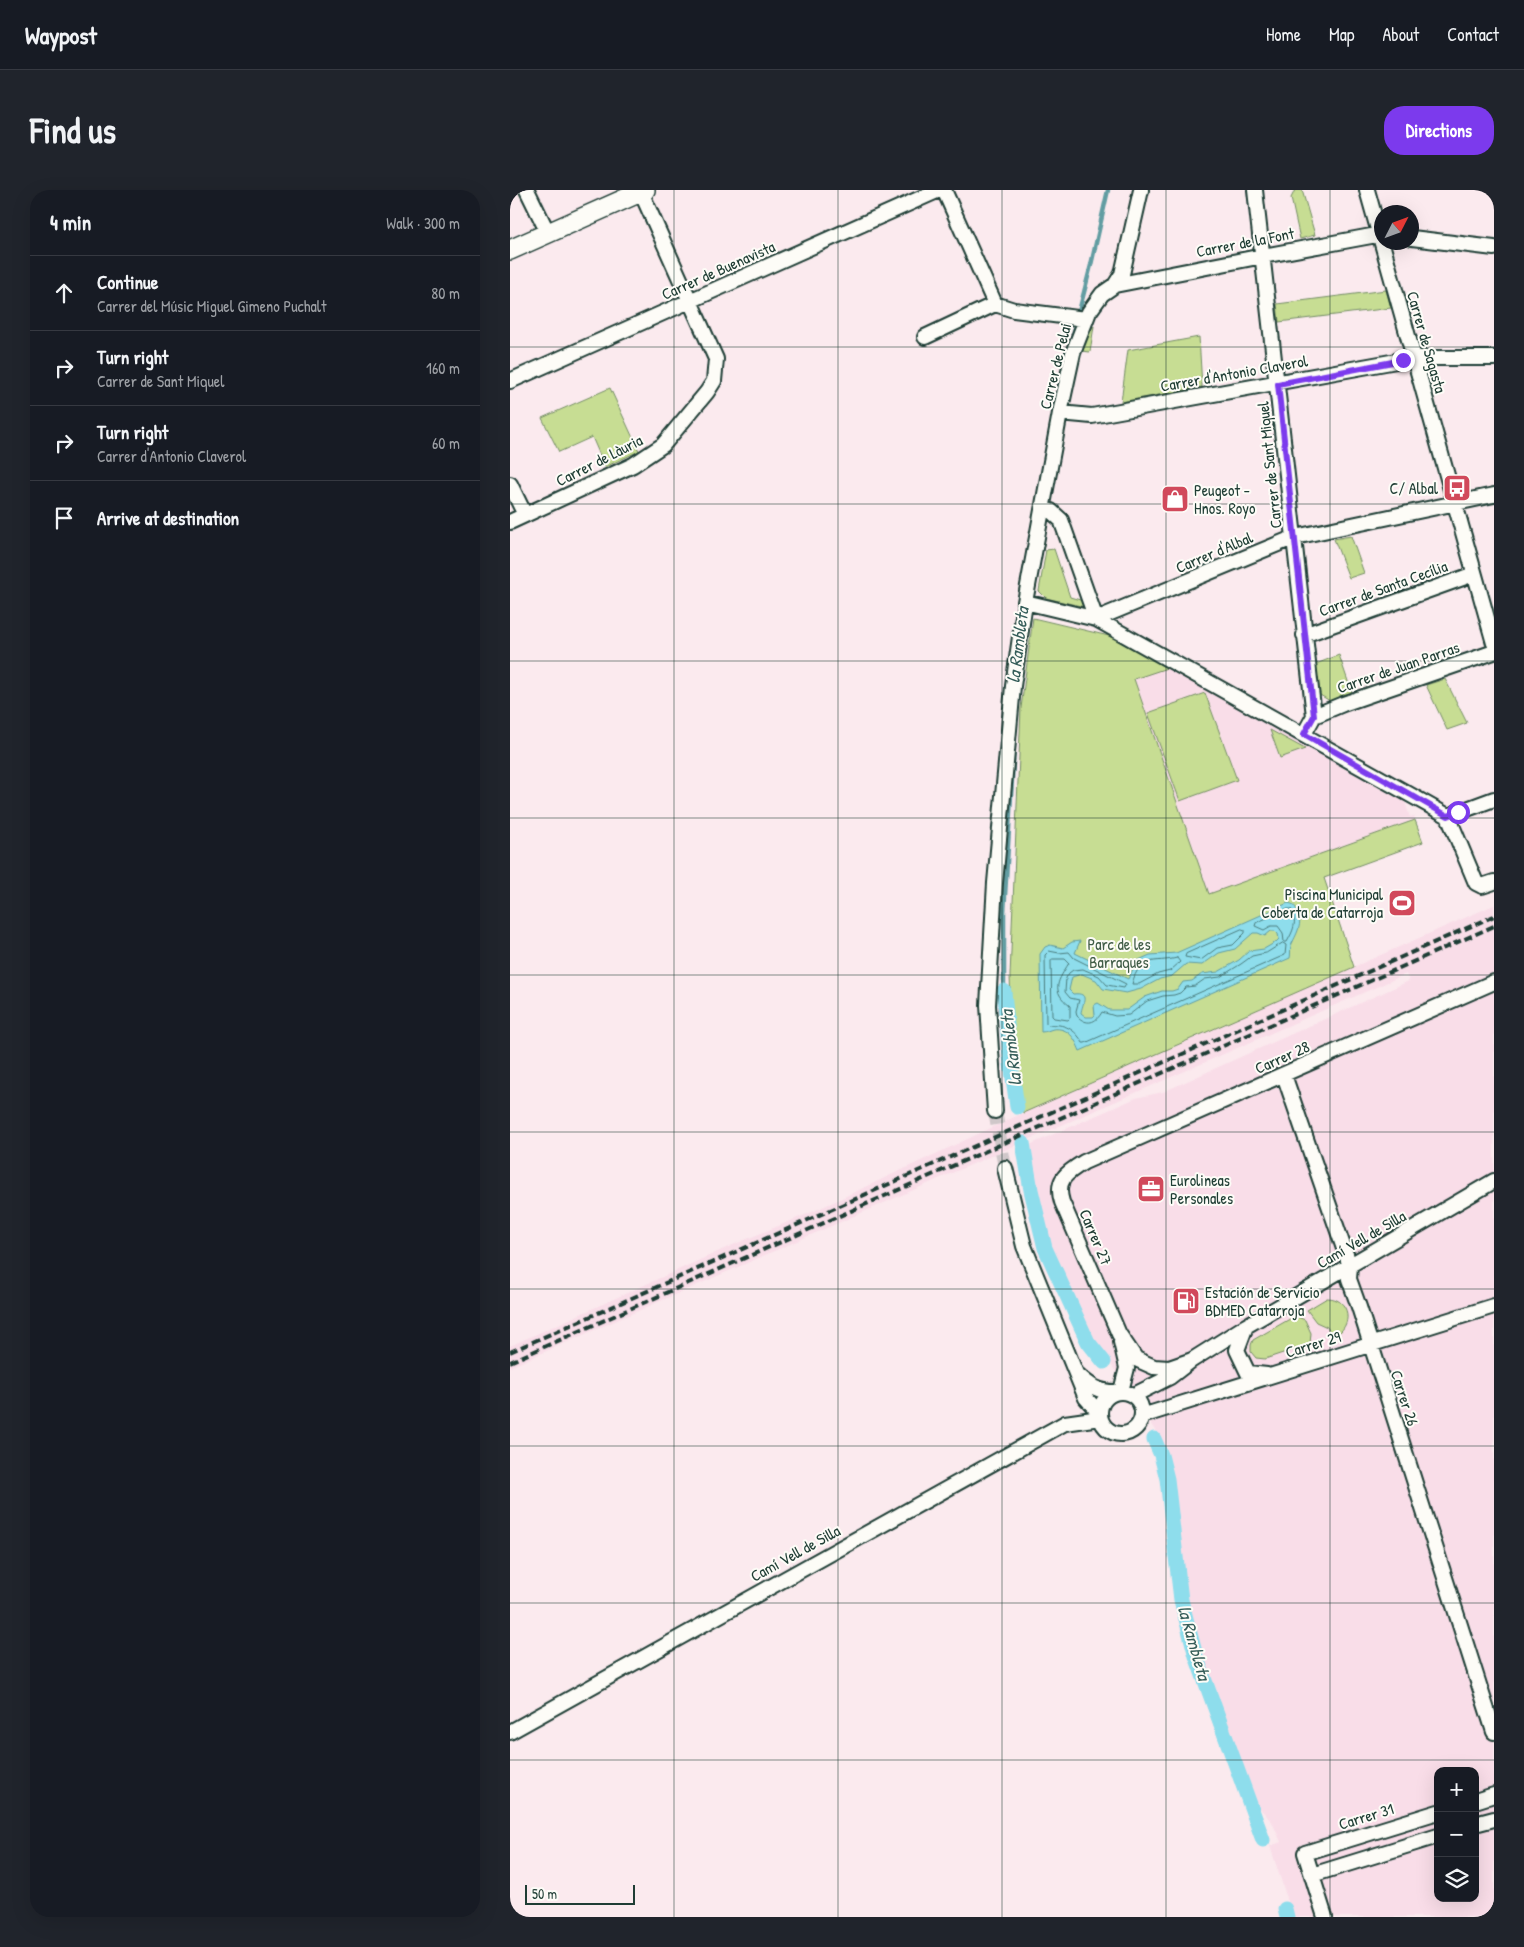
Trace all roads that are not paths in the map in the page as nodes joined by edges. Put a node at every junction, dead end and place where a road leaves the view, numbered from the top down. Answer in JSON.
{"nodes":[{"id":1,"x":528,"y":190,"type":"edge"},
{"id":2,"x":939,"y":190,"type":"edge"},
{"id":3,"x":944,"y":190,"type":"edge"},
{"id":4,"x":1140,"y":190,"type":"edge"},
{"id":5,"x":1255,"y":190,"type":"edge"},
{"id":6,"x":1366,"y":190,"type":"edge"},
{"id":7,"x":643,"y":191,"type":"edge"},
{"id":8,"x":1374,"y":215,"type":"edge"},
{"id":9,"x":548,"y":233,"type":"junction"},
{"id":10,"x":1374,"y":235,"type":"edge"},
{"id":11,"x":1419,"y":239,"type":"edge"},
{"id":12,"x":1494,"y":248,"type":"edge"},
{"id":13,"x":510,"y":250,"type":"edge"},
{"id":14,"x":1384,"y":250,"type":"edge"},
{"id":15,"x":1263,"y":256,"type":"junction"},
{"id":16,"x":1115,"y":285,"type":"junction"},
{"id":17,"x":690,"y":301,"type":"junction"},
{"id":18,"x":995,"y":304,"type":"junction"},
{"id":19,"x":1061,"y":316,"type":"junction"},
{"id":20,"x":1085,"y":319,"type":"junction"},
{"id":21,"x":925,"y":337,"type":"dead end"},
{"id":22,"x":1077,"y":342,"type":"junction"},
{"id":23,"x":1413,"y":358,"type":"junction"},
{"id":24,"x":1494,"y":358,"type":"edge"},
{"id":25,"x":510,"y":381,"type":"edge"},
{"id":26,"x":1278,"y":384,"type":"junction"},
{"id":27,"x":1060,"y":413,"type":"junction"},
{"id":28,"x":510,"y":484,"type":"edge"},
{"id":29,"x":1494,"y":495,"type":"edge"},
{"id":30,"x":1454,"y":503,"type":"junction"},
{"id":31,"x":1043,"y":509,"type":"junction"},
{"id":32,"x":525,"y":515,"type":"junction"},
{"id":33,"x":510,"y":522,"type":"edge"},
{"id":34,"x":1295,"y":537,"type":"junction"},
{"id":35,"x":1474,"y":574,"type":"junction"},
{"id":36,"x":1025,"y":602,"type":"junction"},
{"id":37,"x":1096,"y":619,"type":"junction"},
{"id":38,"x":1304,"y":635,"type":"junction"},
{"id":39,"x":1494,"y":643,"type":"edge"},
{"id":40,"x":1494,"y":652,"type":"edge"},
{"id":41,"x":1314,"y":716,"type":"junction"},
{"id":42,"x":1304,"y":734,"type":"junction"},
{"id":43,"x":1494,"y":799,"type":"edge"},
{"id":44,"x":1448,"y":816,"type":"junction"},
{"id":45,"x":1494,"y":882,"type":"edge"},
{"id":46,"x":1494,"y":982,"type":"edge"},
{"id":47,"x":1284,"y":1075,"type":"junction"},
{"id":48,"x":995,"y":1111,"type":"tunnel mouth"},
{"id":49,"x":1084,"y":1162,"type":"joint"},
{"id":50,"x":1005,"y":1168,"type":"tunnel mouth"},
{"id":51,"x":1494,"y":1181,"type":"edge"},
{"id":52,"x":1350,"y":1266,"type":"junction"},
{"id":53,"x":1494,"y":1306,"type":"edge"},
{"id":54,"x":1246,"y":1326,"type":"junction"},
{"id":55,"x":1119,"y":1334,"type":"junction"},
{"id":56,"x":1370,"y":1345,"type":"junction"},
{"id":57,"x":1192,"y":1360,"type":"junction"},
{"id":58,"x":1076,"y":1373,"type":"junction"},
{"id":59,"x":1271,"y":1376,"type":"junction"},
{"id":60,"x":1123,"y":1393,"type":"junction"},
{"id":61,"x":1100,"y":1416,"type":"junction"},
{"id":62,"x":1142,"y":1416,"type":"junction"},
{"id":63,"x":510,"y":1732,"type":"edge"},
{"id":64,"x":1494,"y":1732,"type":"edge"},
{"id":65,"x":1494,"y":1795,"type":"edge"},
{"id":66,"x":1479,"y":1800,"type":"edge"},
{"id":67,"x":1434,"y":1813,"type":"edge"},
{"id":68,"x":1494,"y":1819,"type":"edge"},
{"id":69,"x":1479,"y":1823,"type":"edge"},
{"id":70,"x":1434,"y":1837,"type":"edge"},
{"id":71,"x":1312,"y":1875,"type":"junction"},
{"id":72,"x":1325,"y":1917,"type":"edge"}],
"edges":[{"from":1,"to":9,"type":"street"},
{"from":2,"to":17,"type":"street","name":"Carrer de Buenavista"},
{"from":3,"to":18,"type":"street"},
{"from":4,"to":16,"type":"street","name":"Carrer de Pelai"},
{"from":5,"to":15,"type":"street","name":"Carrer de Sant Miquel"},
{"from":6,"to":8,"type":"street","name":"Carrer de Sagasta"},
{"from":7,"to":9,"type":"street"},
{"from":7,"to":17,"type":"street"},
{"from":9,"to":13,"type":"street"},
{"from":10,"to":15,"type":"street","name":"Carrer de la Font"},
{"from":11,"to":12,"type":"street"},
{"from":14,"to":23,"type":"street","name":"Carrer de Sagasta"},
{"from":15,"to":16,"type":"street","name":"Carrer de la Font"},
{"from":15,"to":26,"type":"street","name":"Carrer de Sant Miquel"},
{"from":16,"to":20,"type":"street","name":"Carrer de Pelai"},
{"from":17,"to":25,"type":"street","name":"Carrer de Buenavista"},
{"from":17,"to":32,"type":"street","name":"Carrer de Làuria"},
{"from":18,"to":19,"type":"street"},
{"from":18,"to":21,"type":"street"},
{"from":19,"to":20,"type":"street"},
{"from":19,"to":22,"type":"street"},
{"from":20,"to":22,"type":"street","name":"Carrer de Pelai"},
{"from":22,"to":27,"type":"street","name":"Carrer de Pelai"},
{"from":23,"to":24,"type":"street","name":"Carrer d'Antonio Claverol"},
{"from":23,"to":26,"type":"street","name":"Carrer d'Antonio Claverol"},
{"from":23,"to":30,"type":"street","name":"Carrer de Sagasta"},
{"from":26,"to":27,"type":"street","name":"Carrer d'Antonio Claverol"},
{"from":26,"to":34,"type":"street","name":"Carrer de Sant Miquel"},
{"from":27,"to":31,"type":"street","name":"Carrer de Pelai"},
{"from":28,"to":32,"type":"street"},
{"from":29,"to":30,"type":"street","name":"Carrer d'Albal"},
{"from":30,"to":34,"type":"street","name":"Carrer d'Albal"},
{"from":30,"to":35,"type":"street","name":"Carrer de Sagasta"},
{"from":31,"to":36,"type":"street","name":"Carrer de Pelai"},
{"from":31,"to":37,"type":"street"},
{"from":32,"to":33,"type":"street","name":"Carrer de Làuria"},
{"from":34,"to":37,"type":"street","name":"Carrer d'Albal"},
{"from":34,"to":38,"type":"street","name":"Carrer de Sant Miquel"},
{"from":35,"to":38,"type":"street","name":"Carrer de Santa Cecília"},
{"from":35,"to":39,"type":"street","name":"Carrer de Sagasta"},
{"from":36,"to":37,"type":"street"},
{"from":36,"to":48,"type":"street","name":"Carrer de Pelai"},
{"from":37,"to":42,"type":"street"},
{"from":38,"to":41,"type":"street","name":"Carrer de Sant Miquel"},
{"from":40,"to":41,"type":"street","name":"Carrer de Juan Parras"},
{"from":41,"to":42,"type":"street"},
{"from":42,"to":44,"type":"street"},
{"from":43,"to":44,"type":"street"},
{"from":44,"to":45,"type":"street"},
{"from":46,"to":47,"type":"street","name":"Carrer 28"},
{"from":47,"to":49,"type":"street","name":"Carrer 28"},
{"from":47,"to":52,"type":"street","name":"Carrer 26"},
{"from":49,"to":55,"type":"street","name":"Carrer 27"},
{"from":50,"to":58,"type":"street"},
{"from":51,"to":52,"type":"street","name":"Camí Vell de Silla"},
{"from":52,"to":54,"type":"street","name":"Camí Vell de Silla"},
{"from":52,"to":56,"type":"street","name":"Carrer 26"},
{"from":53,"to":56,"type":"street","name":"Carrer 29"},
{"from":54,"to":57,"type":"street","name":"Camí Vell de Silla"},
{"from":54,"to":59,"type":"street"},
{"from":55,"to":57,"type":"street","name":"Carrer 27"},
{"from":55,"to":60,"type":"street","name":"Carrer 27"},
{"from":56,"to":59,"type":"street","name":"Carrer 29"},
{"from":56,"to":64,"type":"street","name":"Carrer 26"},
{"from":57,"to":60,"type":"street","name":"Camí Vell de Silla"},
{"from":58,"to":60,"type":"street"},
{"from":58,"to":61,"type":"street"},
{"from":59,"to":62,"type":"street","name":"Carrer 29"},
{"from":60,"to":61,"type":"street"},
{"from":60,"to":62,"type":"street"},
{"from":61,"to":62,"type":"street"},
{"from":61,"to":63,"type":"street","name":"Camí Vell de Silla"},
{"from":65,"to":66,"type":"street"},
{"from":67,"to":71,"type":"street","name":"Carrer 31"},
{"from":68,"to":69,"type":"street"},
{"from":70,"to":71,"type":"street"},
{"from":71,"to":72,"type":"street"}]}
